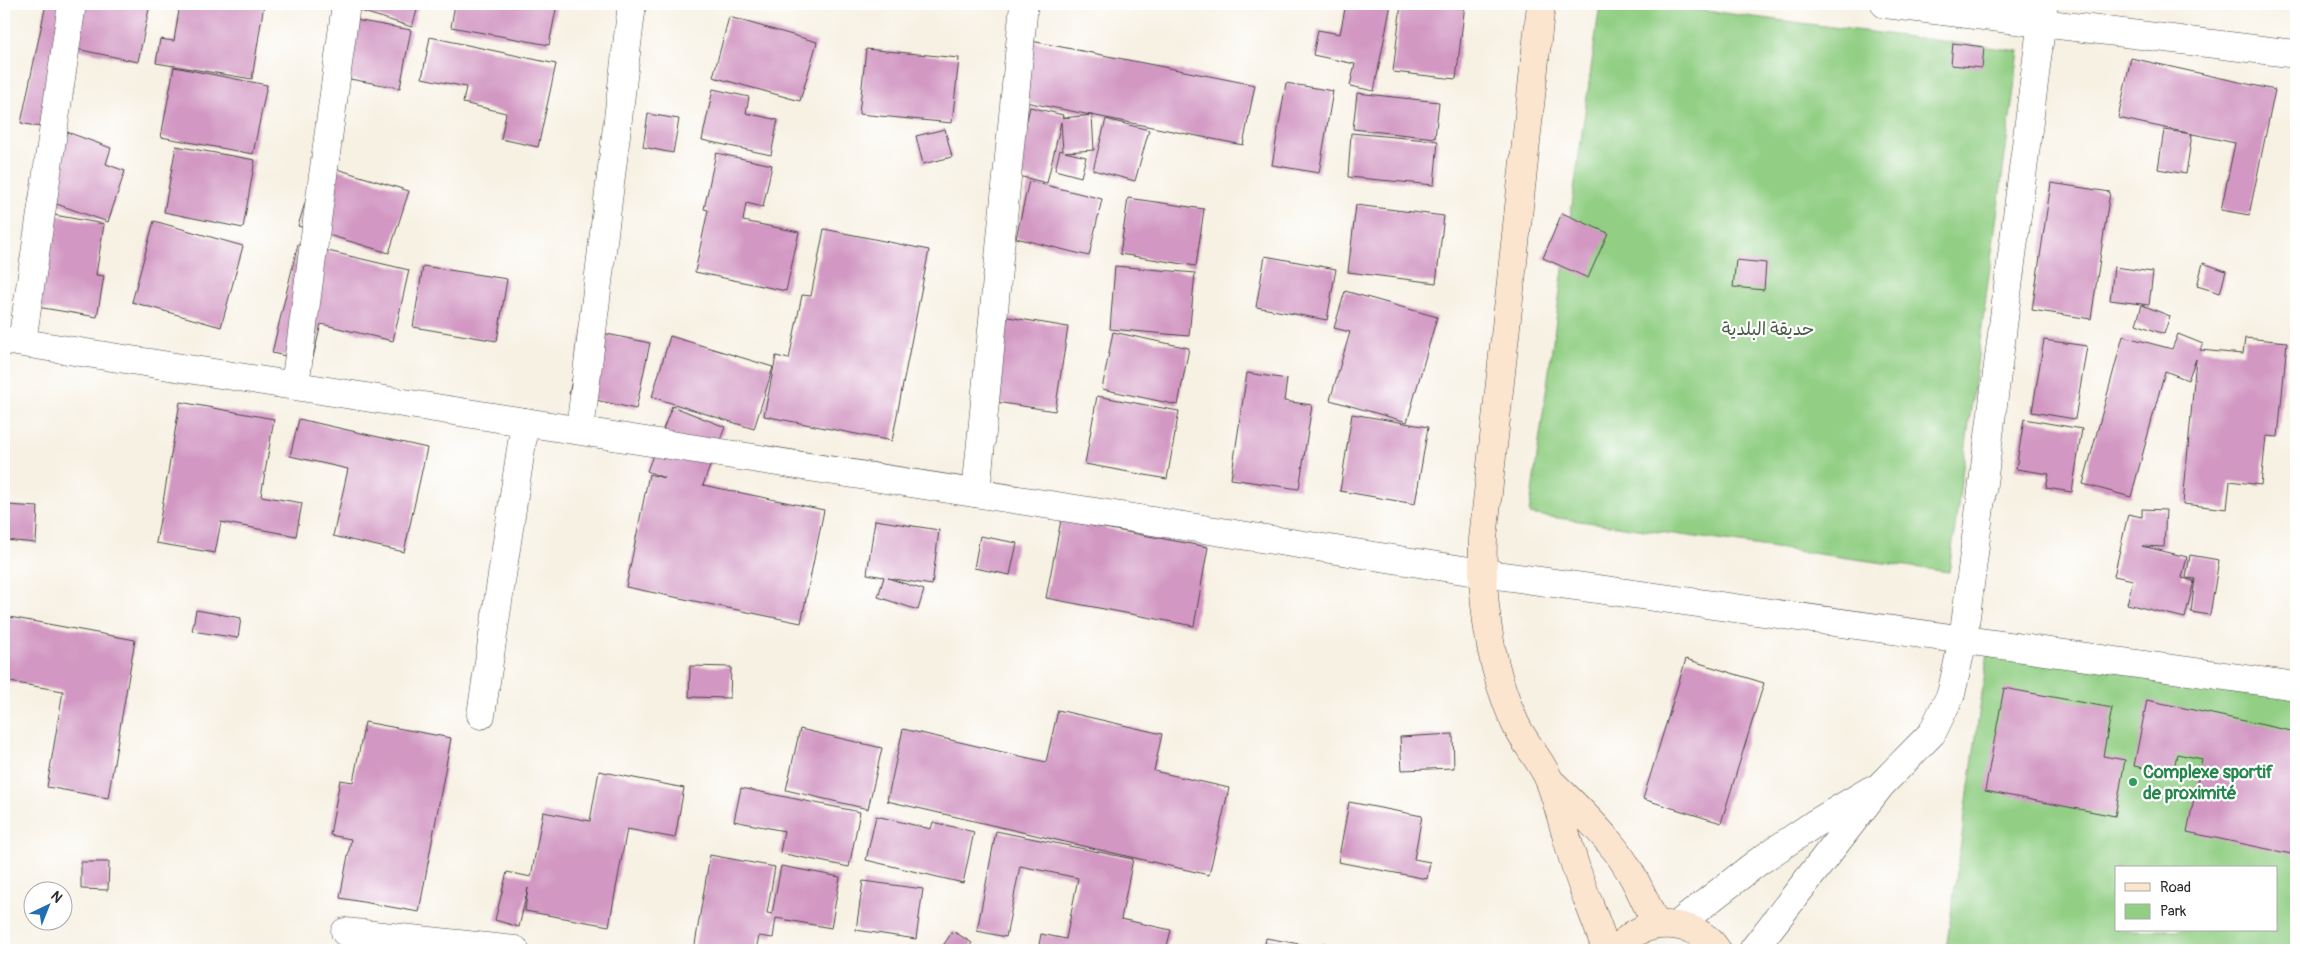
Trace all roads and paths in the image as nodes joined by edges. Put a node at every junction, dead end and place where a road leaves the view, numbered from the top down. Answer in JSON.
{"nodes":[{"id":1,"x":72,"y":4,"type":"edge"},
{"id":2,"x":346,"y":4,"type":"edge"},
{"id":3,"x":632,"y":4,"type":"edge"},
{"id":4,"x":1024,"y":4,"type":"edge"},
{"id":5,"x":1541,"y":4,"type":"edge"},
{"id":6,"x":1885,"y":4,"type":"edge"},
{"id":7,"x":2043,"y":13,"type":"edge"},
{"id":8,"x":2296,"y":54,"type":"edge"},
{"id":9,"x":13,"y":341,"type":"edge"},
{"id":10,"x":296,"y":385,"type":"junction"},
{"id":11,"x":526,"y":422,"type":"junction"},
{"id":12,"x":580,"y":430,"type":"junction"},
{"id":13,"x":976,"y":493,"type":"junction"},
{"id":14,"x":1482,"y":573,"type":"junction"},
{"id":15,"x":1963,"y":640,"type":"junction"},
{"id":16,"x":2296,"y":686,"type":"edge"},
{"id":17,"x":481,"y":715,"type":"dead end"},
{"id":18,"x":1549,"y":780,"type":"junction"},
{"id":19,"x":1881,"y":785,"type":"junction"},
{"id":20,"x":1666,"y":925,"type":"junction"},
{"id":21,"x":345,"y":932,"type":"dead end"},
{"id":22,"x":515,"y":950,"type":"edge"},
{"id":23,"x":1606,"y":950,"type":"edge"},
{"id":24,"x":1619,"y":950,"type":"edge"},
{"id":25,"x":1717,"y":950,"type":"edge"},
{"id":26,"x":1753,"y":950,"type":"edge"}],
"edges":[{"from":1,"to":9,"type":"street"},
{"from":2,"to":10,"type":"street"},
{"from":3,"to":12,"type":"street"},
{"from":4,"to":13,"type":"street"},
{"from":5,"to":14,"type":"main road"},
{"from":6,"to":7,"type":"street"},
{"from":7,"to":8,"type":"street"},
{"from":7,"to":15,"type":"street"},
{"from":9,"to":10,"type":"street"},
{"from":10,"to":11,"type":"street"},
{"from":11,"to":12,"type":"street"},
{"from":11,"to":17,"type":"street"},
{"from":12,"to":13,"type":"street"},
{"from":13,"to":14,"type":"street"},
{"from":14,"to":15,"type":"street"},
{"from":14,"to":18,"type":"main road"},
{"from":15,"to":16,"type":"street"},
{"from":15,"to":19,"type":"street"},
{"from":18,"to":20,"type":"main road"},
{"from":18,"to":23,"type":"main road"},
{"from":19,"to":20,"type":"street"},
{"from":19,"to":26,"type":"street"},
{"from":20,"to":24,"type":"main road"},
{"from":20,"to":25,"type":"main road"},
{"from":21,"to":22,"type":"street"}]}
